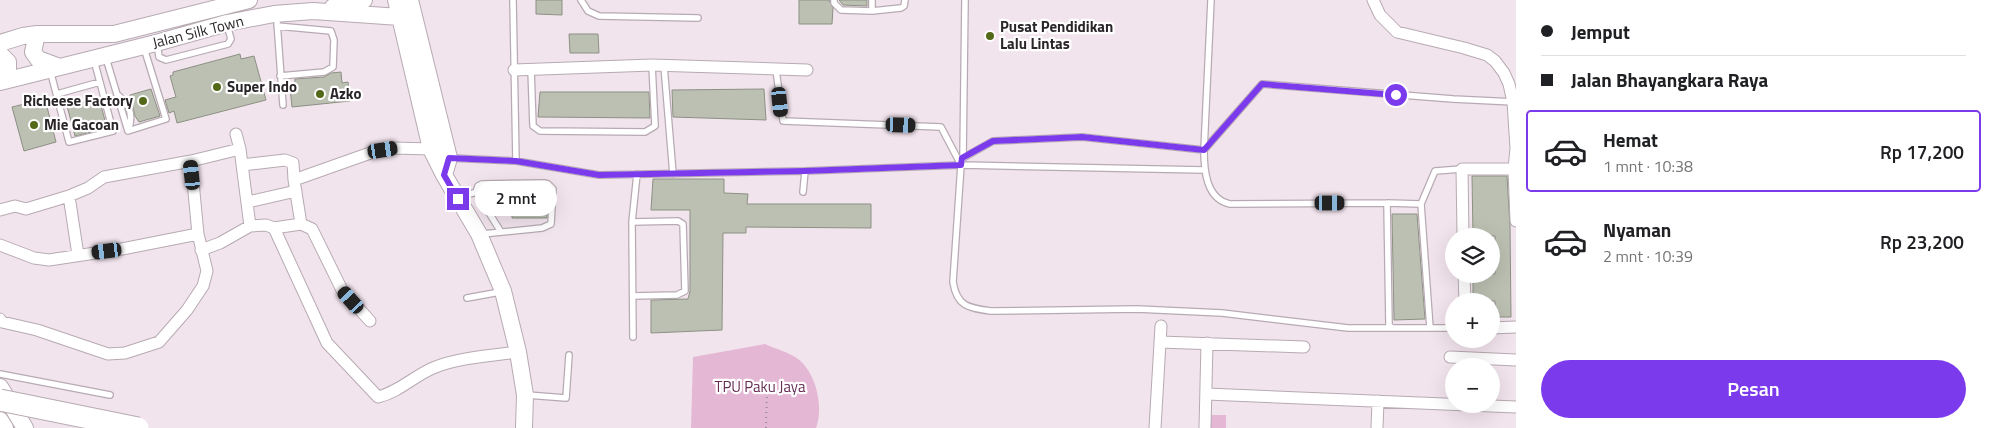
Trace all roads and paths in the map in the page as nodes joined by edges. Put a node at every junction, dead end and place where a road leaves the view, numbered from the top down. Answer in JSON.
{"nodes":[{"id":1,"x":249,"y":0,"type":"edge"},
{"id":2,"x":389,"y":0,"type":"edge"},
{"id":3,"x":396,"y":0,"type":"edge"},
{"id":4,"x":410,"y":0,"type":"edge"},
{"id":5,"x":513,"y":0,"type":"edge"},
{"id":6,"x":581,"y":0,"type":"edge"},
{"id":7,"x":834,"y":0,"type":"edge"},
{"id":8,"x":872,"y":0,"type":"edge"},
{"id":9,"x":905,"y":0,"type":"edge"},
{"id":10,"x":965,"y":0,"type":"edge"},
{"id":11,"x":1211,"y":0,"type":"edge"},
{"id":12,"x":1373,"y":0,"type":"edge"},
{"id":13,"x":365,"y":8,"type":"edge"},
{"id":14,"x":872,"y":11,"type":"junction"},
{"id":15,"x":400,"y":17,"type":"junction"},
{"id":16,"x":698,"y":18,"type":"dead end"},
{"id":17,"x":276,"y":20,"type":"junction"},
{"id":18,"x":37,"y":34,"type":"junction"},
{"id":19,"x":0,"y":43,"type":"edge"},
{"id":20,"x":150,"y":44,"type":"junction"},
{"id":21,"x":0,"y":54,"type":"edge"},
{"id":22,"x":99,"y":56,"type":"junction"},
{"id":23,"x":652,"y":65,"type":"junction"},
{"id":24,"x":664,"y":66,"type":"junction"},
{"id":25,"x":54,"y":67,"type":"junction"},
{"id":26,"x":532,"y":69,"type":"junction"},
{"id":27,"x":514,"y":70,"type":"junction"},
{"id":28,"x":776,"y":70,"type":"junction"},
{"id":29,"x":806,"y":70,"type":"dead end"},
{"id":30,"x":280,"y":76,"type":"junction"},
{"id":31,"x":0,"y":81,"type":"edge"},
{"id":32,"x":100,"y":82,"type":"junction"},
{"id":33,"x":56,"y":94,"type":"junction"},
{"id":34,"x":1515,"y":102,"type":"edge"},
{"id":35,"x":282,"y":105,"type":"dead end"},
{"id":36,"x":236,"y":134,"type":"dead end"},
{"id":37,"x":240,"y":149,"type":"junction"},
{"id":38,"x":432,"y":149,"type":"junction"},
{"id":39,"x":1204,"y":150,"type":"junction"},
{"id":40,"x":449,"y":158,"type":"junction"},
{"id":41,"x":191,"y":161,"type":"junction"},
{"id":42,"x":516,"y":161,"type":"junction"},
{"id":43,"x":962,"y":161,"type":"junction"},
{"id":44,"x":242,"y":165,"type":"junction"},
{"id":45,"x":1462,"y":169,"type":"junction"},
{"id":46,"x":1515,"y":169,"type":"edge"},
{"id":47,"x":1204,"y":170,"type":"junction"},
{"id":48,"x":805,"y":171,"type":"junction"},
{"id":49,"x":637,"y":174,"type":"junction"},
{"id":50,"x":673,"y":174,"type":"junction"},
{"id":51,"x":444,"y":175,"type":"junction"},
{"id":52,"x":295,"y":186,"type":"junction"},
{"id":53,"x":476,"y":192,"type":"junction"},
{"id":54,"x":803,"y":192,"type":"dead end"},
{"id":55,"x":69,"y":196,"type":"junction"},
{"id":56,"x":458,"y":199,"type":"junction"},
{"id":57,"x":248,"y":202,"type":"junction"},
{"id":58,"x":1388,"y":203,"type":"junction"},
{"id":59,"x":1421,"y":204,"type":"junction"},
{"id":60,"x":0,"y":210,"type":"edge"},
{"id":61,"x":1516,"y":221,"type":"edge"},
{"id":62,"x":632,"y":222,"type":"junction"},
{"id":63,"x":301,"y":224,"type":"junction"},
{"id":64,"x":250,"y":226,"type":"junction"},
{"id":65,"x":274,"y":228,"type":"junction"},
{"id":66,"x":1464,"y":228,"type":"edge"},
{"id":67,"x":501,"y":232,"type":"junction"},
{"id":68,"x":198,"y":234,"type":"junction"},
{"id":69,"x":479,"y":234,"type":"junction"},
{"id":70,"x":0,"y":246,"type":"edge"},
{"id":71,"x":201,"y":250,"type":"junction"},
{"id":72,"x":78,"y":255,"type":"junction"},
{"id":73,"x":502,"y":291,"type":"junction"},
{"id":74,"x":633,"y":296,"type":"junction"},
{"id":75,"x":466,"y":298,"type":"dead end"},
{"id":76,"x":0,"y":319,"type":"edge"},
{"id":77,"x":370,"y":321,"type":"dead end"},
{"id":78,"x":1161,"y":326,"type":"dead end"},
{"id":79,"x":1516,"y":327,"type":"edge"},
{"id":80,"x":1392,"y":328,"type":"junction"},
{"id":81,"x":1430,"y":328,"type":"junction"},
{"id":82,"x":1445,"y":328,"type":"edge"},
{"id":83,"x":1500,"y":328,"type":"edge"},
{"id":84,"x":634,"y":337,"type":"dead end"},
{"id":85,"x":1160,"y":342,"type":"junction"},
{"id":86,"x":1207,"y":343,"type":"junction"},
{"id":87,"x":1304,"y":347,"type":"dead end"},
{"id":88,"x":518,"y":352,"type":"junction"},
{"id":89,"x":569,"y":355,"type":"dead end"},
{"id":90,"x":1450,"y":357,"type":"dead end"},
{"id":91,"x":1516,"y":360,"type":"edge"},
{"id":92,"x":0,"y":374,"type":"edge"},
{"id":93,"x":0,"y":387,"type":"edge"},
{"id":94,"x":767,"y":392,"type":"dead end"},
{"id":95,"x":1207,"y":394,"type":"junction"},
{"id":96,"x":110,"y":395,"type":"dead end"},
{"id":97,"x":525,"y":395,"type":"junction"},
{"id":98,"x":0,"y":400,"type":"edge"},
{"id":99,"x":1378,"y":401,"type":"junction"},
{"id":100,"x":1516,"y":407,"type":"edge"},
{"id":101,"x":0,"y":420,"type":"edge"},
{"id":102,"x":5,"y":428,"type":"edge"},
{"id":103,"x":25,"y":428,"type":"edge"},
{"id":104,"x":138,"y":428,"type":"edge"},
{"id":105,"x":524,"y":428,"type":"edge"},
{"id":106,"x":766,"y":428,"type":"edge"},
{"id":107,"x":1155,"y":428,"type":"edge"},
{"id":108,"x":1205,"y":428,"type":"edge"},
{"id":109,"x":1378,"y":428,"type":"edge"}],
"edges":[{"from":1,"to":18,"type":"main road","name":"Jalan Silk Town"},
{"from":2,"to":13,"type":"main road"},
{"from":3,"to":15,"type":"main road"},
{"from":4,"to":40,"type":"main road"},
{"from":5,"to":27,"type":"lane"},
{"from":6,"to":16,"type":"lane"},
{"from":7,"to":14,"type":"lane"},
{"from":8,"to":14,"type":"lane"},
{"from":9,"to":14,"type":"lane"},
{"from":10,"to":43,"type":"lane"},
{"from":11,"to":39,"type":"lane"},
{"from":12,"to":34,"type":"street"},
{"from":13,"to":15,"type":"main road"},
{"from":13,"to":17,"type":"main road","name":"Jalan Silk Town"},
{"from":15,"to":38,"type":"main road"},
{"from":17,"to":20,"type":"main road","name":"Jalan Silk Town"},
{"from":17,"to":30,"type":"lane"},
{"from":17,"to":30,"type":"lane"},
{"from":18,"to":19,"type":"main road","name":"Jalan Silk Town"},
{"from":18,"to":25,"type":"main road"},
{"from":20,"to":22,"type":"main road","name":"Jalan Silk Town"},
{"from":20,"to":22,"type":"lane"},
{"from":21,"to":31,"type":"main road"},
{"from":22,"to":25,"type":"main road","name":"Jalan Silk Town"},
{"from":22,"to":32,"type":"lane"},
{"from":23,"to":24,"type":"street"},
{"from":23,"to":26,"type":"street"},
{"from":23,"to":26,"type":"lane"},
{"from":24,"to":28,"type":"street"},
{"from":24,"to":50,"type":"lane"},
{"from":25,"to":31,"type":"main road","name":"Jalan Silk Town"},
{"from":25,"to":33,"type":"lane"},
{"from":26,"to":27,"type":"street"},
{"from":27,"to":42,"type":"lane"},
{"from":28,"to":29,"type":"street"},
{"from":28,"to":43,"type":"lane"},
{"from":30,"to":35,"type":"lane"},
{"from":32,"to":33,"type":"lane"},
{"from":32,"to":33,"type":"lane"},
{"from":34,"to":39,"type":"lane"},
{"from":34,"to":46,"type":"street"},
{"from":36,"to":37,"type":"street"},
{"from":37,"to":41,"type":"street"},
{"from":37,"to":44,"type":"street"},
{"from":38,"to":51,"type":"main road"},
{"from":38,"to":52,"type":"street"},
{"from":39,"to":43,"type":"lane"},
{"from":39,"to":47,"type":"lane"},
{"from":40,"to":42,"type":"lane"},
{"from":40,"to":51,"type":"main road"},
{"from":41,"to":55,"type":"street"},
{"from":41,"to":68,"type":"street"},
{"from":42,"to":49,"type":"lane"},
{"from":43,"to":47,"type":"lane"},
{"from":43,"to":48,"type":"lane"},
{"from":43,"to":80,"type":"lane"},
{"from":44,"to":52,"type":"street"},
{"from":44,"to":57,"type":"street"},
{"from":45,"to":46,"type":"street"},
{"from":45,"to":59,"type":"lane"},
{"from":45,"to":66,"type":"street"},
{"from":46,"to":61,"type":"street"},
{"from":47,"to":58,"type":"lane"},
{"from":48,"to":50,"type":"lane"},
{"from":48,"to":54,"type":"lane"},
{"from":49,"to":50,"type":"lane"},
{"from":49,"to":62,"type":"lane"},
{"from":51,"to":56,"type":"main road"},
{"from":52,"to":57,"type":"street"},
{"from":52,"to":63,"type":"street"},
{"from":53,"to":56,"type":"lane"},
{"from":53,"to":67,"type":"lane"},
{"from":53,"to":67,"type":"lane"},
{"from":55,"to":60,"type":"street"},
{"from":55,"to":72,"type":"street"},
{"from":56,"to":69,"type":"main road"},
{"from":57,"to":64,"type":"street"},
{"from":58,"to":59,"type":"lane"},
{"from":58,"to":80,"type":"lane"},
{"from":59,"to":81,"type":"lane"},
{"from":62,"to":74,"type":"lane"},
{"from":62,"to":74,"type":"lane"},
{"from":63,"to":65,"type":"street"},
{"from":63,"to":77,"type":"street"},
{"from":64,"to":65,"type":"street"},
{"from":64,"to":71,"type":"street"},
{"from":65,"to":88,"type":"street"},
{"from":67,"to":69,"type":"lane"},
{"from":68,"to":71,"type":"street"},
{"from":68,"to":72,"type":"street"},
{"from":69,"to":73,"type":"main road"},
{"from":70,"to":72,"type":"street"},
{"from":71,"to":76,"type":"street"},
{"from":73,"to":75,"type":"lane"},
{"from":73,"to":88,"type":"main road"},
{"from":74,"to":84,"type":"lane"},
{"from":78,"to":85,"type":"street"},
{"from":79,"to":83,"type":"street"},
{"from":80,"to":81,"type":"lane"},
{"from":81,"to":82,"type":"lane"},
{"from":85,"to":86,"type":"street"},
{"from":85,"to":107,"type":"street"},
{"from":86,"to":87,"type":"street"},
{"from":86,"to":95,"type":"street"},
{"from":88,"to":97,"type":"main road"},
{"from":89,"to":97,"type":"lane"},
{"from":90,"to":91,"type":"street"},
{"from":92,"to":96,"type":"lane"},
{"from":93,"to":103,"type":"main road"},
{"from":94,"to":106,"type":"path"},
{"from":95,"to":99,"type":"street"},
{"from":95,"to":108,"type":"street"},
{"from":97,"to":105,"type":"main road"},
{"from":98,"to":104,"type":"highway","bridge":true},
{"from":99,"to":100,"type":"street"},
{"from":99,"to":109,"type":"street"},
{"from":101,"to":102,"type":"main road"}]}
